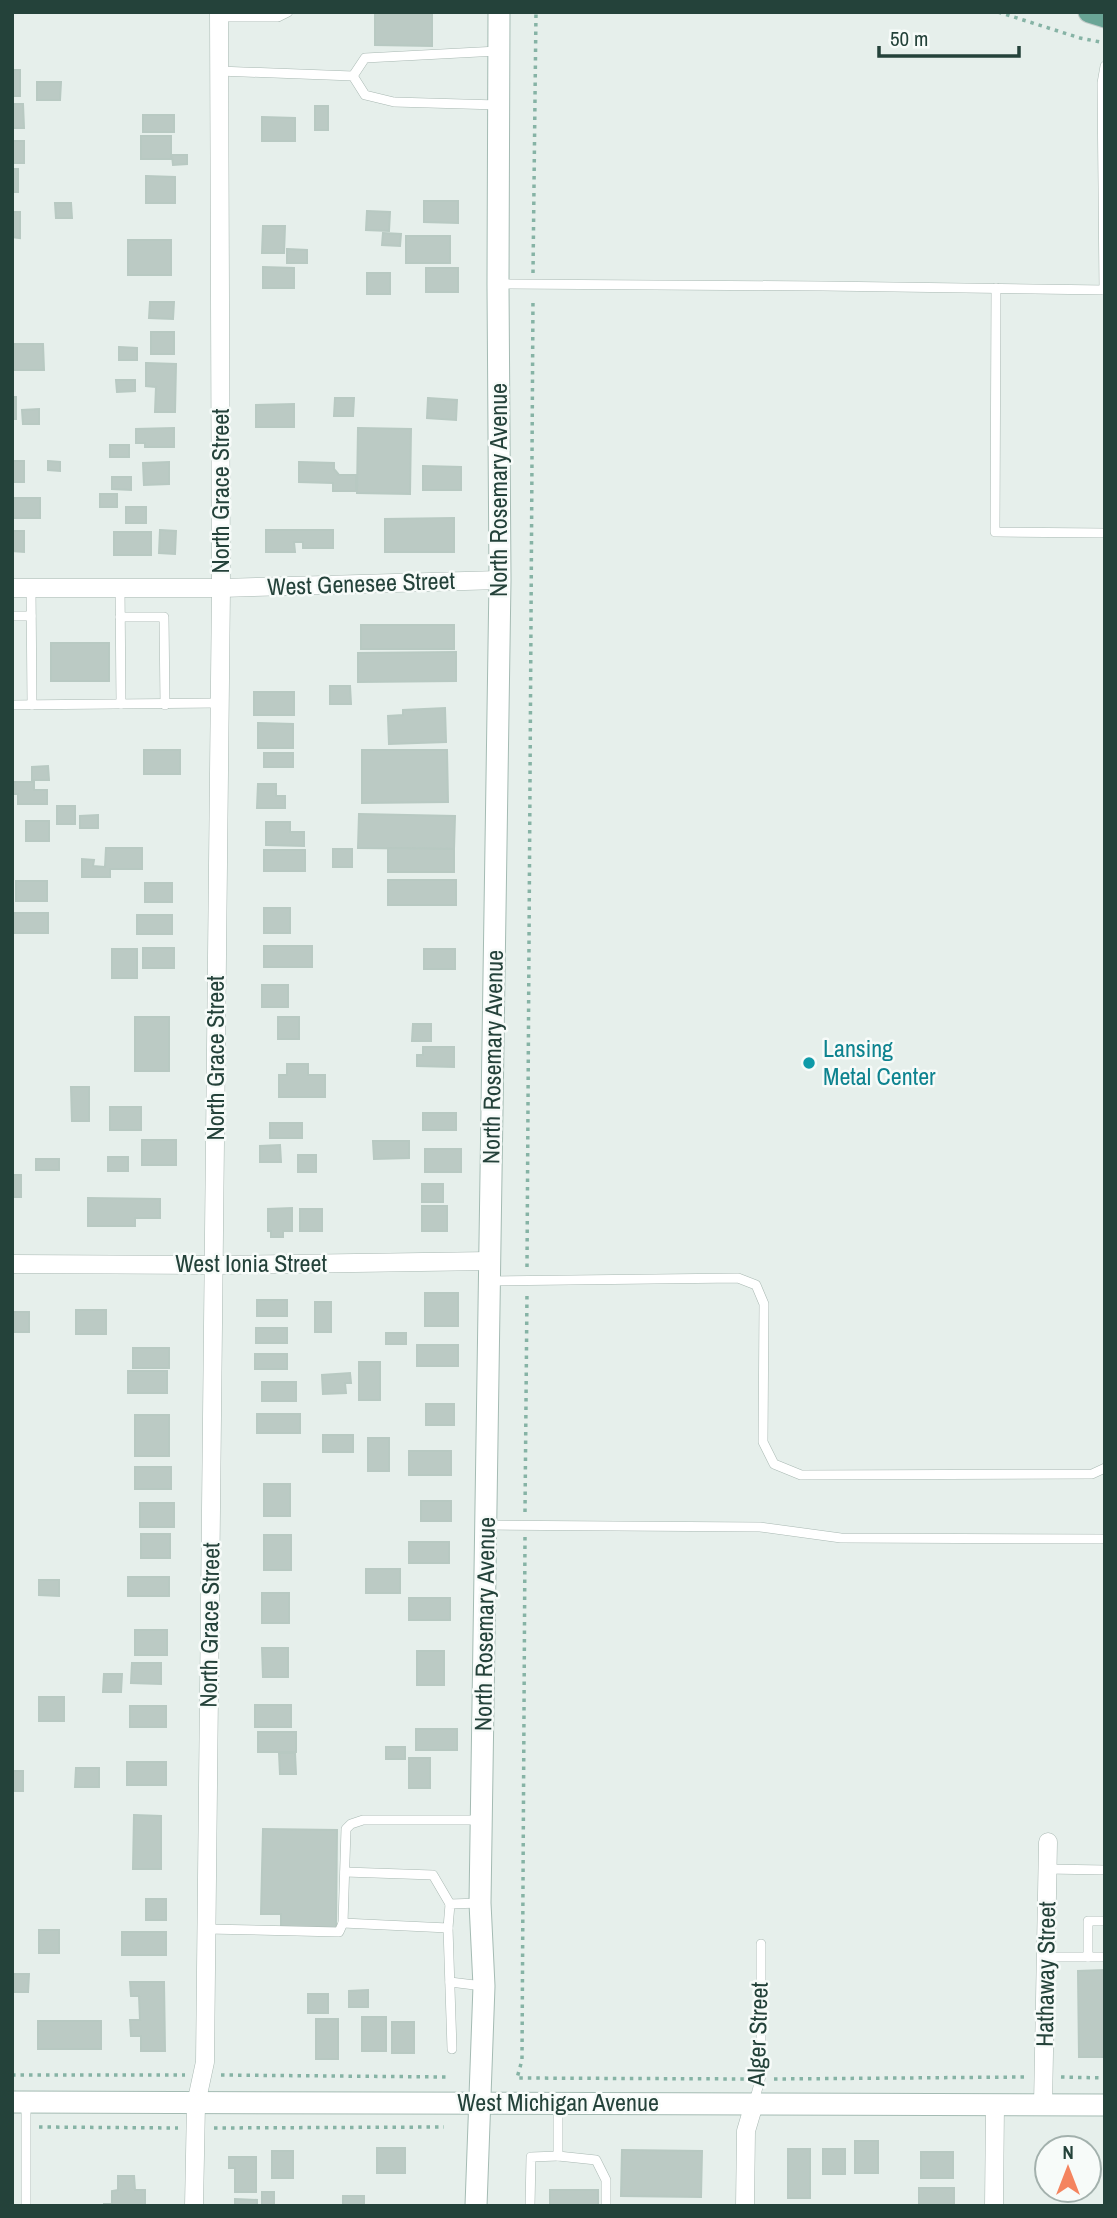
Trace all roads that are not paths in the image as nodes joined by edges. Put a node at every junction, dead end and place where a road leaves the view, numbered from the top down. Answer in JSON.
{"nodes":[{"id":1,"x":288,"y":12,"type":"edge"},
{"id":2,"x":499,"y":12,"type":"edge"},
{"id":3,"x":1089,"y":12,"type":"edge"},
{"id":4,"x":219,"y":15,"type":"edge"},
{"id":5,"x":1105,"y":17,"type":"edge"},
{"id":6,"x":498,"y":51,"type":"junction"},
{"id":7,"x":1105,"y":66,"type":"edge"},
{"id":8,"x":219,"y":71,"type":"junction"},
{"id":9,"x":353,"y":76,"type":"junction"},
{"id":10,"x":498,"y":105,"type":"junction"},
{"id":11,"x":498,"y":284,"type":"junction"},
{"id":12,"x":996,"y":288,"type":"junction"},
{"id":13,"x":1104,"y":290,"type":"edge"},
{"id":14,"x":1105,"y":533,"type":"edge"},
{"id":15,"x":500,"y":580,"type":"junction"},
{"id":16,"x":120,"y":587,"type":"junction"},
{"id":17,"x":21,"y":588,"type":"edge"},
{"id":18,"x":221,"y":588,"type":"junction"},
{"id":19,"x":12,"y":616,"type":"edge"},
{"id":20,"x":31,"y":616,"type":"junction"},
{"id":21,"x":120,"y":617,"type":"junction"},
{"id":22,"x":218,"y":703,"type":"junction"},
{"id":23,"x":121,"y":704,"type":"junction"},
{"id":24,"x":12,"y":705,"type":"edge"},
{"id":25,"x":32,"y":705,"type":"junction"},
{"id":26,"x":165,"y":705,"type":"junction"},
{"id":27,"x":12,"y":1264,"type":"edge"},
{"id":28,"x":214,"y":1265,"type":"junction"},
{"id":29,"x":489,"y":1271,"type":"junction"},
{"id":30,"x":1105,"y":1468,"type":"edge"},
{"id":31,"x":487,"y":1525,"type":"junction"},
{"id":32,"x":1105,"y":1539,"type":"edge"},
{"id":33,"x":482,"y":1819,"type":"junction"},
{"id":34,"x":1048,"y":1842,"type":"dead end"},
{"id":35,"x":1047,"y":1870,"type":"junction"},
{"id":36,"x":1105,"y":1870,"type":"edge"},
{"id":37,"x":345,"y":1872,"type":"junction"},
{"id":38,"x":450,"y":1903,"type":"junction"},
{"id":39,"x":480,"y":1903,"type":"junction"},
{"id":40,"x":1105,"y":1921,"type":"edge"},
{"id":41,"x":343,"y":1923,"type":"junction"},
{"id":42,"x":448,"y":1928,"type":"junction"},
{"id":43,"x":207,"y":1929,"type":"junction"},
{"id":44,"x":761,"y":1944,"type":"dead end"},
{"id":45,"x":1046,"y":1956,"type":"junction"},
{"id":46,"x":1088,"y":1956,"type":"junction"},
{"id":47,"x":1105,"y":1956,"type":"edge"},
{"id":48,"x":450,"y":1983,"type":"junction"},
{"id":49,"x":484,"y":1986,"type":"junction"},
{"id":50,"x":452,"y":2049,"type":"dead end"},
{"id":51,"x":19,"y":2101,"type":"edge"},
{"id":52,"x":479,"y":2102,"type":"junction"},
{"id":53,"x":558,"y":2103,"type":"junction"},
{"id":54,"x":196,"y":2104,"type":"junction"},
{"id":55,"x":754,"y":2104,"type":"junction"},
{"id":56,"x":995,"y":2105,"type":"junction"},
{"id":57,"x":1043,"y":2105,"type":"junction"},
{"id":58,"x":1105,"y":2105,"type":"edge"},
{"id":59,"x":558,"y":2156,"type":"junction"},
{"id":60,"x":26,"y":2206,"type":"edge"},
{"id":61,"x":194,"y":2206,"type":"edge"},
{"id":62,"x":476,"y":2206,"type":"edge"},
{"id":63,"x":530,"y":2206,"type":"edge"},
{"id":64,"x":606,"y":2206,"type":"edge"},
{"id":65,"x":745,"y":2206,"type":"edge"},
{"id":66,"x":993,"y":2206,"type":"edge"}],
"edges":[{"from":1,"to":4,"type":"lane"},
{"from":2,"to":6,"type":"street","name":"North Rosemary Avenue"},
{"from":3,"to":5,"type":"main road"},
{"from":4,"to":8,"type":"street","name":"North Grace Street"},
{"from":6,"to":9,"type":"lane"},
{"from":6,"to":10,"type":"street","name":"North Rosemary Avenue"},
{"from":7,"to":13,"type":"lane"},
{"from":8,"to":9,"type":"lane"},
{"from":8,"to":18,"type":"street","name":"North Grace Street"},
{"from":9,"to":10,"type":"lane"},
{"from":10,"to":11,"type":"street","name":"North Rosemary Avenue"},
{"from":11,"to":12,"type":"lane"},
{"from":11,"to":15,"type":"street","name":"North Rosemary Avenue"},
{"from":12,"to":13,"type":"lane"},
{"from":12,"to":14,"type":"lane"},
{"from":15,"to":18,"type":"street","name":"West Genesee Street"},
{"from":15,"to":29,"type":"street","name":"North Rosemary Avenue"},
{"from":16,"to":17,"type":"street","name":"West Genesee Street"},
{"from":16,"to":18,"type":"street","name":"West Genesee Street"},
{"from":16,"to":21,"type":"lane"},
{"from":17,"to":20,"type":"lane"},
{"from":18,"to":22,"type":"street","name":"North Grace Street"},
{"from":19,"to":20,"type":"lane"},
{"from":20,"to":25,"type":"lane"},
{"from":21,"to":23,"type":"lane"},
{"from":21,"to":26,"type":"lane"},
{"from":22,"to":26,"type":"lane"},
{"from":22,"to":28,"type":"street","name":"North Grace Street"},
{"from":23,"to":25,"type":"lane"},
{"from":23,"to":26,"type":"lane"},
{"from":24,"to":25,"type":"lane"},
{"from":27,"to":28,"type":"street","name":"West Ionia Street"},
{"from":28,"to":29,"type":"street","name":"West Ionia Street"},
{"from":28,"to":43,"type":"street","name":"North Grace Street"},
{"from":29,"to":30,"type":"lane"},
{"from":29,"to":31,"type":"street","name":"North Rosemary Avenue"},
{"from":31,"to":32,"type":"lane"},
{"from":31,"to":33,"type":"street","name":"North Rosemary Avenue"},
{"from":33,"to":37,"type":"lane"},
{"from":33,"to":39,"type":"street","name":"North Rosemary Avenue"},
{"from":34,"to":35,"type":"street","name":"Hathaway Street"},
{"from":35,"to":36,"type":"lane"},
{"from":35,"to":45,"type":"street","name":"Hathaway Street"},
{"from":37,"to":38,"type":"lane"},
{"from":37,"to":41,"type":"lane"},
{"from":38,"to":39,"type":"lane"},
{"from":38,"to":42,"type":"lane"},
{"from":39,"to":49,"type":"street","name":"North Rosemary Avenue"},
{"from":40,"to":46,"type":"lane"},
{"from":41,"to":42,"type":"lane"},
{"from":41,"to":43,"type":"lane"},
{"from":42,"to":48,"type":"lane"},
{"from":43,"to":54,"type":"street","name":"North Grace Street"},
{"from":44,"to":55,"type":"lane","name":"Alger Street"},
{"from":45,"to":46,"type":"lane"},
{"from":45,"to":57,"type":"street","name":"Hathaway Street"},
{"from":46,"to":47,"type":"lane"},
{"from":48,"to":49,"type":"lane"},
{"from":48,"to":50,"type":"lane"},
{"from":49,"to":52,"type":"street","name":"North Rosemary Avenue"},
{"from":51,"to":54,"type":"street","name":"West Michigan Avenue"},
{"from":51,"to":60,"type":"lane"},
{"from":52,"to":53,"type":"street","name":"West Michigan Avenue"},
{"from":52,"to":54,"type":"street","name":"West Michigan Avenue"},
{"from":52,"to":62,"type":"street","name":"North Rosemary Avenue"},
{"from":53,"to":55,"type":"street","name":"West Michigan Avenue"},
{"from":53,"to":59,"type":"lane"},
{"from":54,"to":61,"type":"street","name":"North Grace Street"},
{"from":55,"to":56,"type":"street","name":"West Michigan Avenue"},
{"from":55,"to":65,"type":"street","name":"Alger Street"},
{"from":56,"to":57,"type":"street","name":"West Michigan Avenue"},
{"from":56,"to":66,"type":"street"},
{"from":57,"to":58,"type":"street","name":"West Michigan Avenue"},
{"from":59,"to":63,"type":"lane"},
{"from":59,"to":64,"type":"lane"}]}
